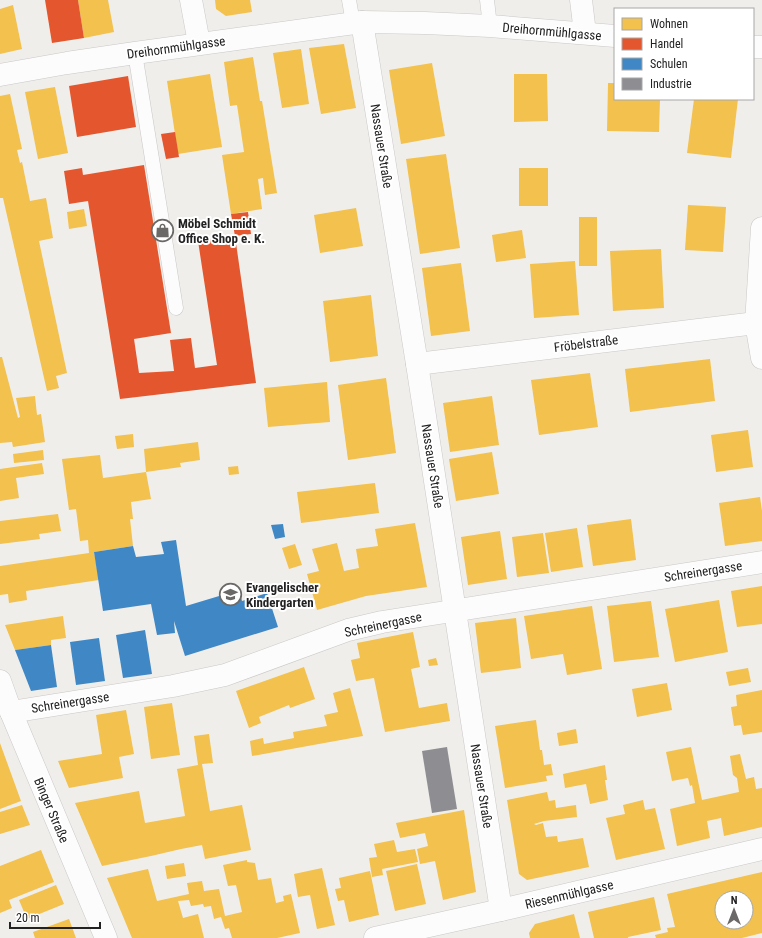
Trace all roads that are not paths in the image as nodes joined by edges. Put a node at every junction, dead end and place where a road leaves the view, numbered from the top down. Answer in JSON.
{"nodes":[{"id":1,"x":191,"y":0,"type":"edge"},
{"id":2,"x":349,"y":0,"type":"edge"},
{"id":3,"x":487,"y":0,"type":"edge"},
{"id":4,"x":581,"y":0,"type":"edge"},
{"id":5,"x":358,"y":22,"type":"junction"},
{"id":6,"x":490,"y":26,"type":"junction"},
{"id":7,"x":585,"y":34,"type":"junction"},
{"id":8,"x":614,"y":36,"type":"edge"},
{"id":9,"x":200,"y":43,"type":"junction"},
{"id":10,"x":135,"y":53,"type":"junction"},
{"id":11,"x":0,"y":75,"type":"edge"},
{"id":12,"x":762,"y":228,"type":"edge"},
{"id":13,"x":176,"y":308,"type":"dead end"},
{"id":14,"x":756,"y":323,"type":"junction"},
{"id":15,"x":762,"y":358,"type":"edge"},
{"id":16,"x":417,"y":364,"type":"junction"},
{"id":17,"x":762,"y":562,"type":"edge"},
{"id":18,"x":455,"y":610,"type":"junction"},
{"id":19,"x":0,"y":681,"type":"edge"},
{"id":20,"x":11,"y":712,"type":"junction"},
{"id":21,"x":762,"y":849,"type":"edge"},
{"id":22,"x":501,"y":910,"type":"junction"},
{"id":23,"x":106,"y":938,"type":"edge"},
{"id":24,"x":375,"y":938,"type":"edge"}],
"edges":[{"from":1,"to":9,"type":"street"},
{"from":2,"to":5,"type":"lane"},
{"from":3,"to":6,"type":"lane","name":"Dreihornmühlgasse"},
{"from":4,"to":7,"type":"street"},
{"from":5,"to":6,"type":"street","name":"Dreihornmühlgasse"},
{"from":5,"to":9,"type":"street","name":"Dreihornmühlgasse"},
{"from":5,"to":16,"type":"street","name":"Nassauer Straße"},
{"from":6,"to":7,"type":"street","name":"Dreihornmühlgasse"},
{"from":7,"to":8,"type":"street","name":"Dreihornmühlgasse"},
{"from":9,"to":10,"type":"street","name":"Dreihornmühlgasse"},
{"from":10,"to":11,"type":"street","name":"Dreihornmühlgasse"},
{"from":10,"to":13,"type":"lane"},
{"from":12,"to":14,"type":"street"},
{"from":14,"to":15,"type":"street"},
{"from":14,"to":16,"type":"street","name":"Fröbelstraße"},
{"from":16,"to":18,"type":"street","name":"Nassauer Straße"},
{"from":17,"to":18,"type":"street","name":"Schreinergasse"},
{"from":18,"to":20,"type":"street","name":"Schreinergasse"},
{"from":18,"to":22,"type":"street","name":"Nassauer Straße"},
{"from":19,"to":20,"type":"street","name":"Binger Straße"},
{"from":20,"to":23,"type":"street","name":"Binger Straße"},
{"from":21,"to":22,"type":"street","name":"Riesenmühlgasse"},
{"from":22,"to":24,"type":"street","name":"Riesenmühlgasse"}]}
